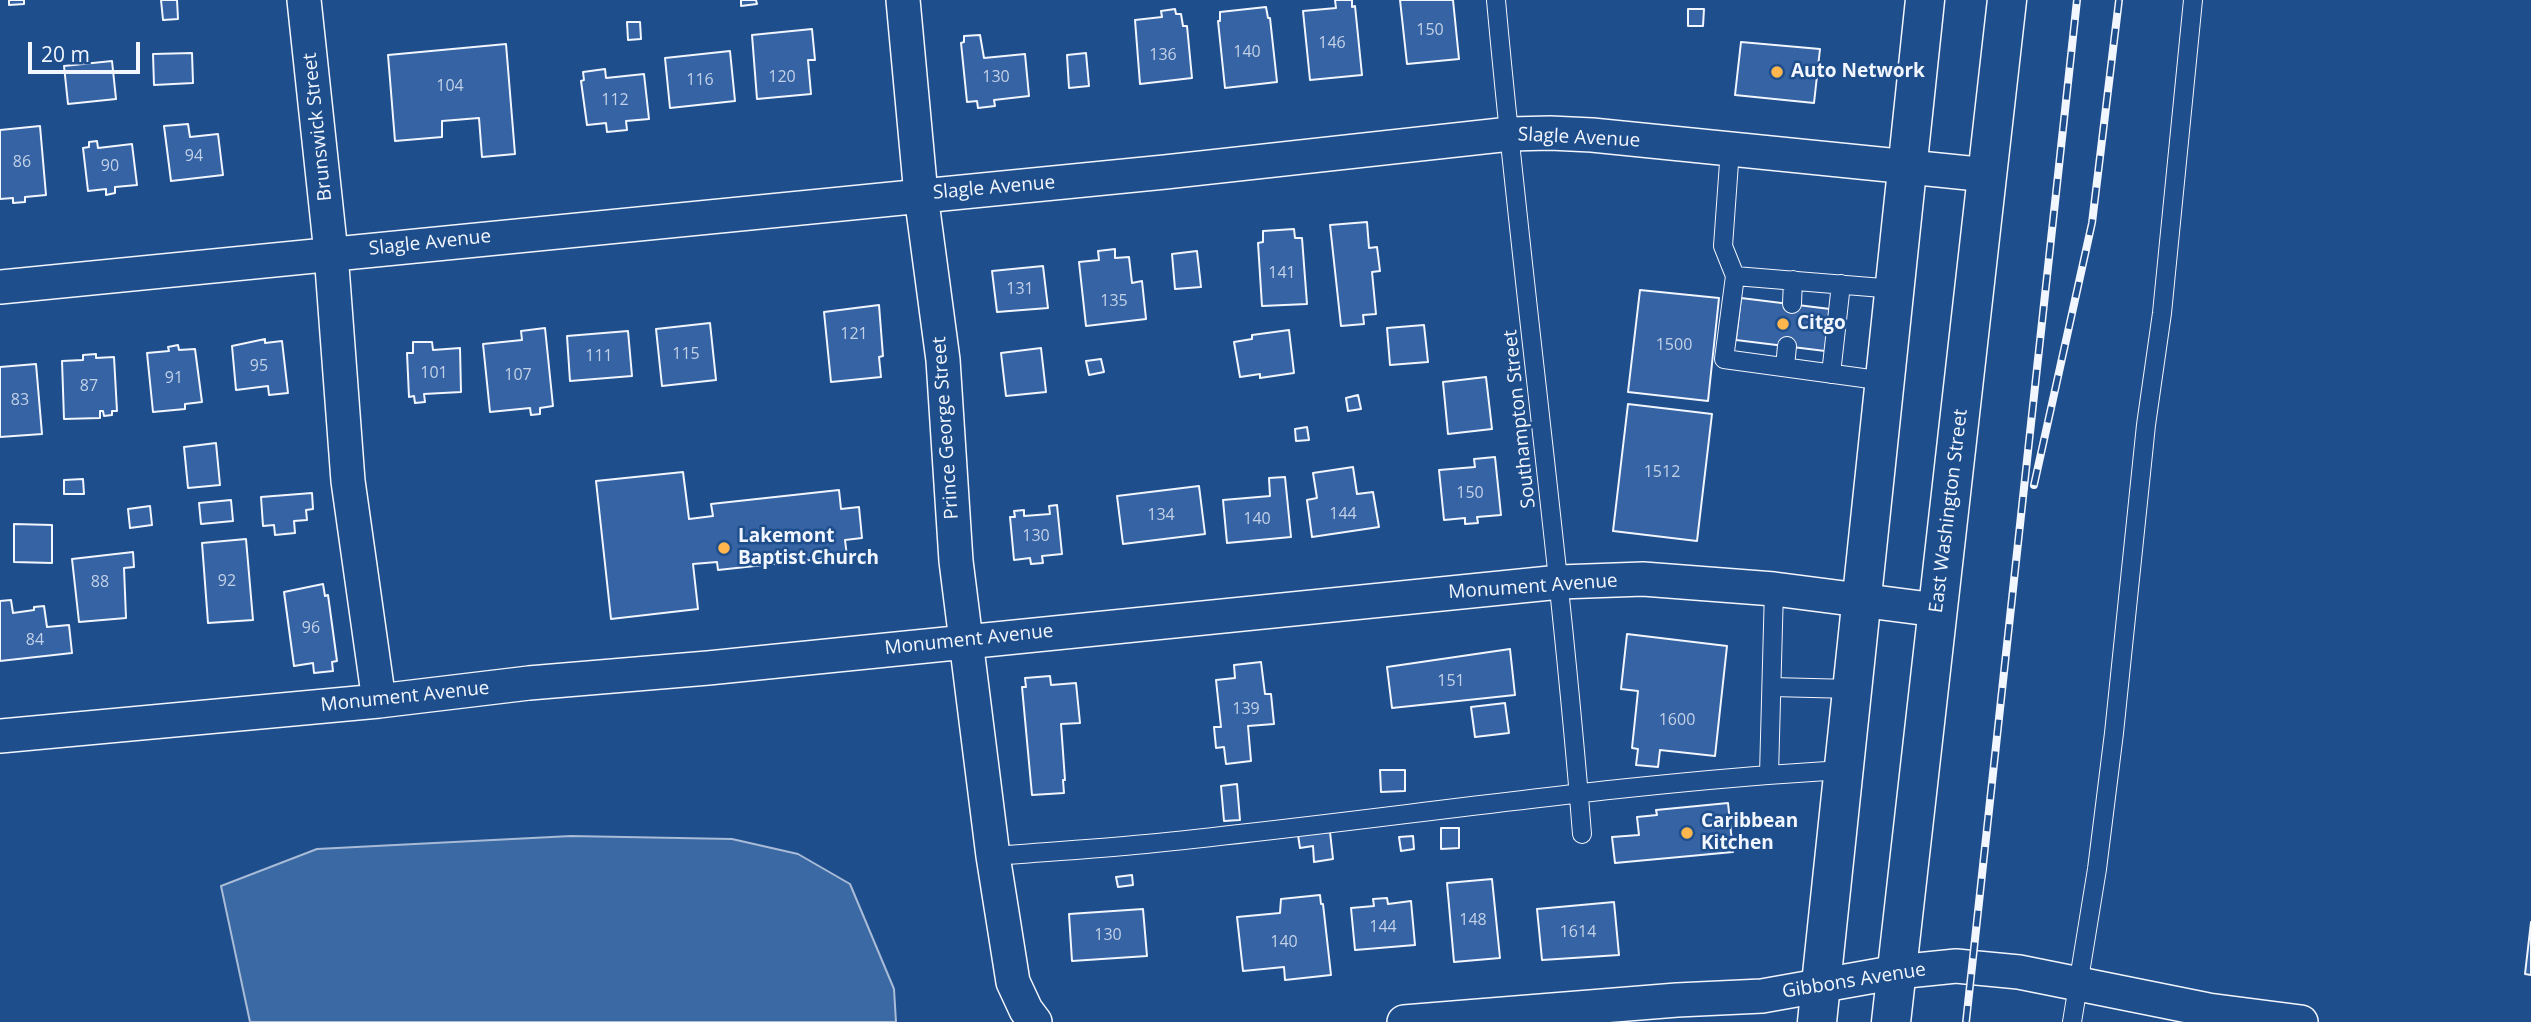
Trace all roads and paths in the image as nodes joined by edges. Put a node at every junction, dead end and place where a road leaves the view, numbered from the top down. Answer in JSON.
{"nodes":[{"id":1,"x":304,"y":0,"type":"edge"},
{"id":2,"x":903,"y":0,"type":"edge"},
{"id":3,"x":1496,"y":0,"type":"edge"},
{"id":4,"x":1926,"y":0,"type":"edge"},
{"id":5,"x":2007,"y":0,"type":"edge"},
{"id":6,"x":2193,"y":0,"type":"edge"},
{"id":7,"x":1510,"y":134,"type":"junction"},
{"id":8,"x":1730,"y":149,"type":"junction"},
{"id":9,"x":1908,"y":167,"type":"junction"},
{"id":10,"x":1988,"y":175,"type":"junction"},
{"id":11,"x":921,"y":195,"type":"junction"},
{"id":12,"x":331,"y":253,"type":"junction"},
{"id":13,"x":1735,"y":276,"type":"junction"},
{"id":14,"x":1793,"y":280,"type":"junction"},
{"id":15,"x":1841,"y":284,"type":"junction"},
{"id":16,"x":0,"y":287,"type":"edge"},
{"id":17,"x":1895,"y":289,"type":"junction"},
{"id":18,"x":1792,"y":304,"type":"dead end"},
{"id":19,"x":1787,"y":346,"type":"dead end"},
{"id":20,"x":1785,"y":367,"type":"junction"},
{"id":21,"x":1830,"y":373,"type":"junction"},
{"id":22,"x":1885,"y":381,"type":"junction"},
{"id":23,"x":1560,"y":582,"type":"junction"},
{"id":24,"x":1774,"y":589,"type":"junction"},
{"id":25,"x":1861,"y":599,"type":"junction"},
{"id":26,"x":1937,"y":610,"type":"junction"},
{"id":27,"x":965,"y":640,"type":"junction"},
{"id":28,"x":1772,"y":687,"type":"junction"},
{"id":29,"x":1852,"y":689,"type":"junction"},
{"id":30,"x":379,"y":701,"type":"junction"},
{"id":31,"x":0,"y":736,"type":"edge"},
{"id":32,"x":1844,"y":770,"type":"junction"},
{"id":33,"x":1769,"y":774,"type":"junction"},
{"id":34,"x":1579,"y":793,"type":"junction"},
{"id":35,"x":1582,"y":834,"type":"dead end"},
{"id":36,"x":993,"y":856,"type":"junction"},
{"id":37,"x":1897,"y":972,"type":"junction"},
{"id":38,"x":2077,"y":983,"type":"junction"},
{"id":39,"x":1819,"y":1004,"type":"edge"},
{"id":40,"x":1035,"y":1022,"type":"edge"},
{"id":41,"x":1404,"y":1022,"type":"edge"},
{"id":42,"x":1891,"y":1022,"type":"edge"},
{"id":43,"x":2072,"y":1022,"type":"edge"},
{"id":44,"x":2301,"y":1022,"type":"edge"}],
"edges":[{"from":1,"to":12,"type":"street","name":"Brunswick Street"},
{"from":2,"to":11,"type":"street","name":"Prince George Street"},
{"from":3,"to":7,"type":"lane","name":"Southampton Street"},
{"from":4,"to":9,"type":"highway"},
{"from":5,"to":10,"type":"highway","name":"East Washington Street"},
{"from":6,"to":38,"type":"lane"},
{"from":7,"to":8,"type":"street","name":"Slagle Avenue"},
{"from":7,"to":11,"type":"street","name":"Slagle Avenue"},
{"from":7,"to":23,"type":"lane","name":"Southampton Street"},
{"from":8,"to":9,"type":"street","name":"Slagle Avenue"},
{"from":8,"to":13,"type":"lane"},
{"from":9,"to":10,"type":"street","name":"Slagle Avenue"},
{"from":9,"to":17,"type":"highway"},
{"from":10,"to":26,"type":"highway","name":"East Washington Street"},
{"from":11,"to":12,"type":"street","name":"Slagle Avenue"},
{"from":11,"to":27,"type":"street","name":"Prince George Street"},
{"from":12,"to":16,"type":"street","name":"Slagle Avenue"},
{"from":12,"to":30,"type":"street","name":"Brunswick Street"},
{"from":13,"to":14,"type":"lane"},
{"from":13,"to":20,"type":"lane"},
{"from":14,"to":15,"type":"lane"},
{"from":14,"to":18,"type":"lane"},
{"from":15,"to":17,"type":"lane"},
{"from":15,"to":21,"type":"lane"},
{"from":17,"to":22,"type":"highway"},
{"from":19,"to":20,"type":"lane"},
{"from":20,"to":21,"type":"lane"},
{"from":21,"to":22,"type":"lane"},
{"from":22,"to":25,"type":"highway"},
{"from":23,"to":24,"type":"street","name":"Monument Avenue"},
{"from":23,"to":27,"type":"street","name":"Monument Avenue"},
{"from":23,"to":34,"type":"lane","name":"Southampton Street"},
{"from":24,"to":25,"type":"street","name":"Monument Avenue"},
{"from":24,"to":28,"type":"lane"},
{"from":25,"to":26,"type":"street","name":"Monument Avenue"},
{"from":25,"to":29,"type":"highway"},
{"from":26,"to":37,"type":"highway","name":"East Washington Street"},
{"from":27,"to":30,"type":"street","name":"Monument Avenue"},
{"from":27,"to":36,"type":"street","name":"Prince George Street"},
{"from":28,"to":29,"type":"lane"},
{"from":28,"to":33,"type":"lane"},
{"from":29,"to":32,"type":"highway"},
{"from":30,"to":31,"type":"street","name":"Monument Avenue"},
{"from":32,"to":33,"type":"lane"},
{"from":32,"to":39,"type":"highway"},
{"from":33,"to":34,"type":"lane"},
{"from":34,"to":35,"type":"lane","name":"Southampton Street"},
{"from":34,"to":36,"type":"lane"},
{"from":36,"to":40,"type":"street"},
{"from":37,"to":38,"type":"street","name":"Gibbons Avenue"},
{"from":37,"to":39,"type":"street","name":"Gibbons Avenue"},
{"from":37,"to":42,"type":"highway","name":"East Washington Street"},
{"from":38,"to":43,"type":"lane"},
{"from":38,"to":44,"type":"street","name":"Gibbons Avenue"},
{"from":39,"to":41,"type":"street","name":"Gibbons Avenue"}]}
